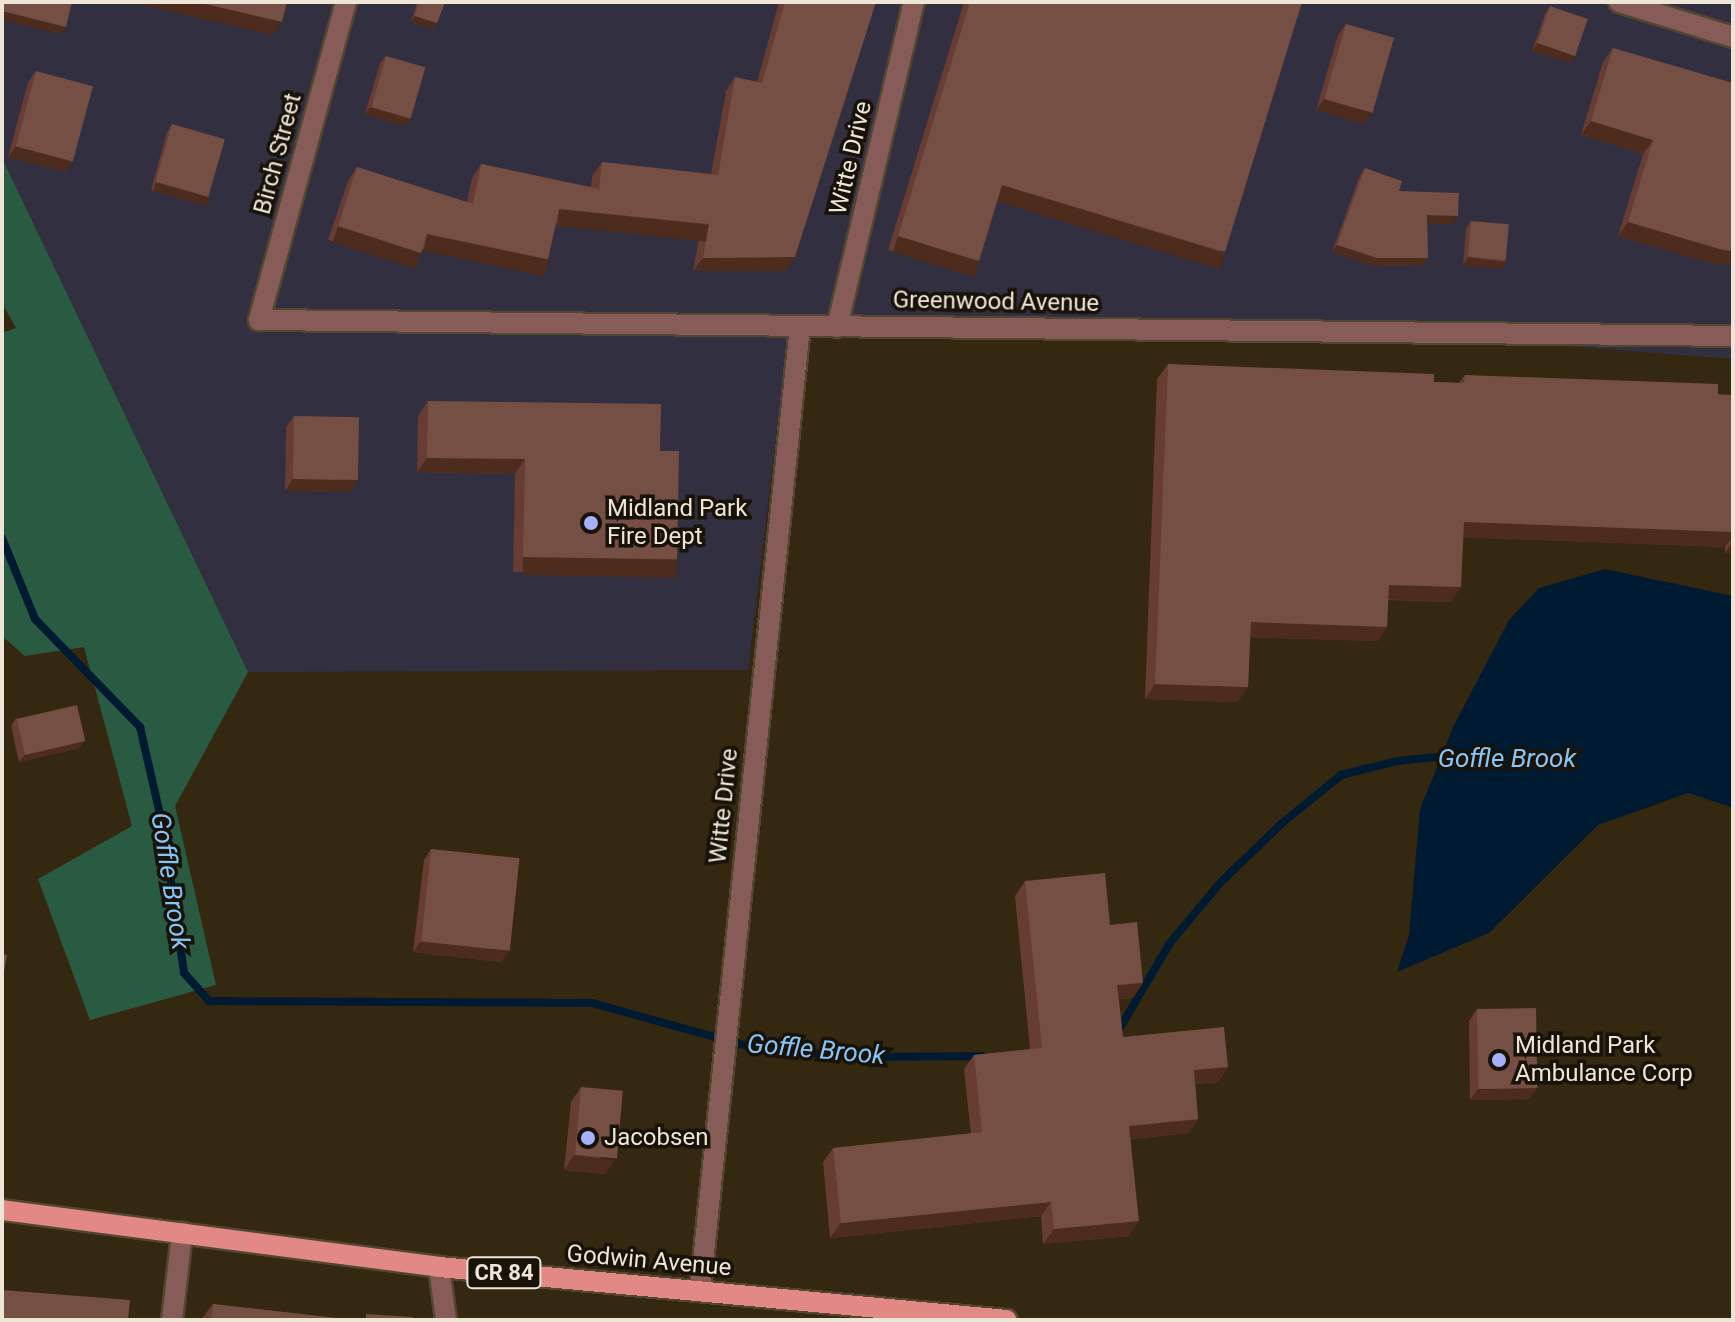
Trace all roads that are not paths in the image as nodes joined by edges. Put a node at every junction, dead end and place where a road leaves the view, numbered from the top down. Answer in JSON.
{"nodes":[{"id":1,"x":346,"y":2,"type":"edge"},
{"id":2,"x":914,"y":2,"type":"edge"},
{"id":3,"x":1619,"y":2,"type":"edge"},
{"id":4,"x":1733,"y":37,"type":"edge"},
{"id":5,"x":259,"y":320,"type":"joint"},
{"id":6,"x":800,"y":326,"type":"junction"},
{"id":7,"x":837,"y":327,"type":"junction"},
{"id":8,"x":1733,"y":336,"type":"edge"},
{"id":9,"x":2,"y":1210,"type":"edge"},
{"id":10,"x":182,"y":1233,"type":"junction"},
{"id":11,"x":439,"y":1267,"type":"junction"},
{"id":12,"x":700,"y":1291,"type":"junction"},
{"id":13,"x":852,"y":1313,"type":"edge"},
{"id":14,"x":172,"y":1320,"type":"edge"},
{"id":15,"x":446,"y":1320,"type":"edge"},
{"id":16,"x":1007,"y":1320,"type":"edge"}],
"edges":[{"from":1,"to":5,"type":"street","name":"Birch Street"},
{"from":2,"to":7,"type":"street","name":"Witte Drive"},
{"from":3,"to":4,"type":"street"},
{"from":5,"to":6,"type":"street","name":"Greenwood Avenue"},
{"from":6,"to":7,"type":"street","name":"Greenwood Avenue"},
{"from":6,"to":12,"type":"street","name":"Witte Drive"},
{"from":7,"to":8,"type":"street","name":"Greenwood Avenue"},
{"from":9,"to":10,"type":"main road","name":"Godwin Avenue","number":"CR 84"},
{"from":10,"to":11,"type":"main road","name":"Godwin Avenue","number":"CR 84"},
{"from":10,"to":14,"type":"street"},
{"from":11,"to":12,"type":"main road","name":"Godwin Avenue","number":"CR 84"},
{"from":11,"to":15,"type":"street"},
{"from":12,"to":13,"type":"main road","name":"Godwin Avenue","number":"CR 84"},
{"from":13,"to":16,"type":"main road","name":"Godwin Avenue","number":"CR 84"}]}
